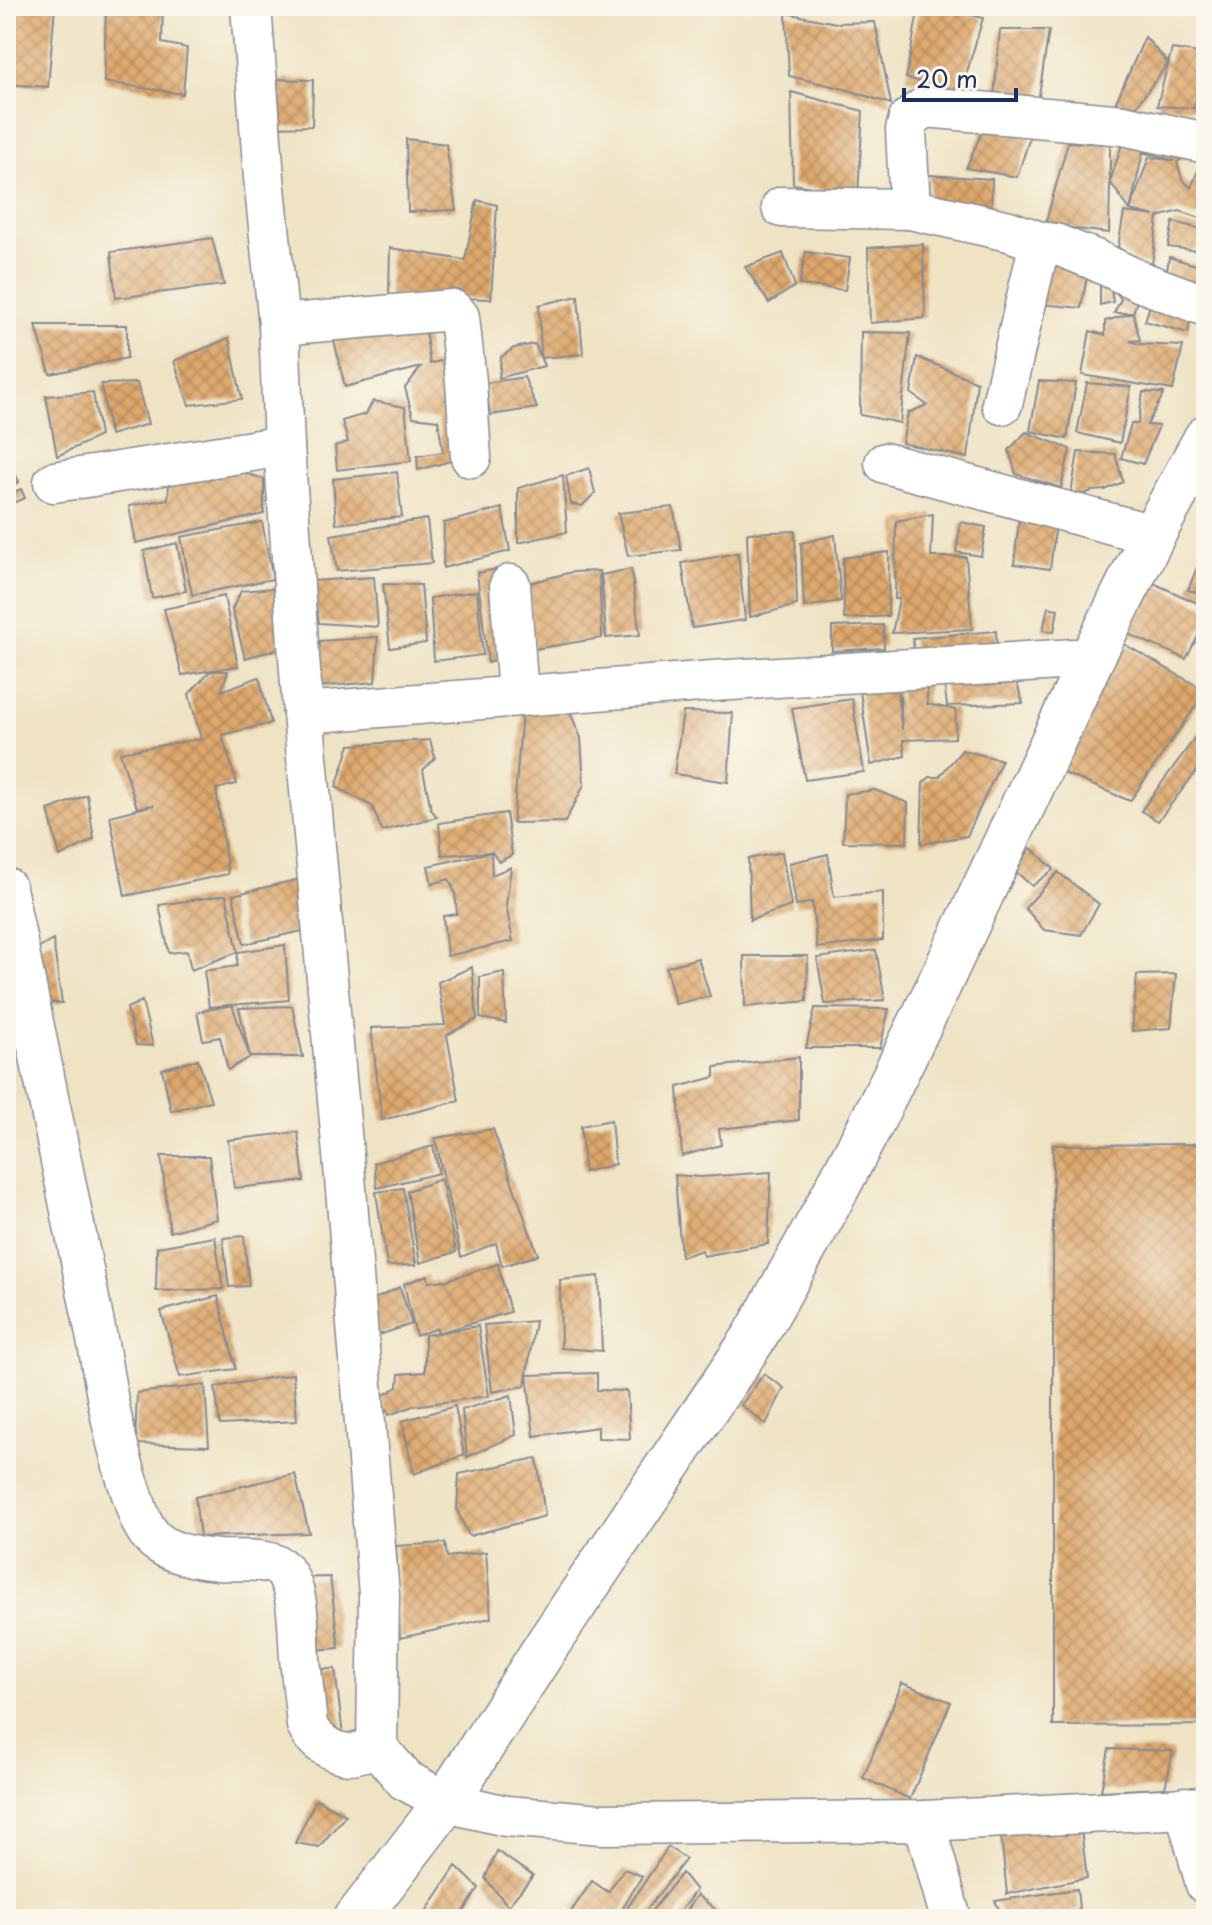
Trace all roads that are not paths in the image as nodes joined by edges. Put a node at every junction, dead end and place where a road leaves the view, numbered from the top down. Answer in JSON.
{"nodes":[{"id":1,"x":251,"y":6,"type":"edge"},
{"id":2,"x":1206,"y":143,"type":"edge"},
{"id":3,"x":782,"y":207,"type":"dead end"},
{"id":4,"x":910,"y":209,"type":"junction"},
{"id":5,"x":1040,"y":242,"type":"junction"},
{"id":6,"x":1206,"y":306,"type":"edge"},
{"id":7,"x":279,"y":325,"type":"junction"},
{"id":8,"x":1002,"y":404,"type":"dead end"},
{"id":9,"x":1206,"y":438,"type":"edge"},
{"id":10,"x":284,"y":446,"type":"junction"},
{"id":11,"x":471,"y":457,"type":"dead end"},
{"id":12,"x":885,"y":463,"type":"dead end"},
{"id":13,"x":54,"y":482,"type":"dead end"},
{"id":14,"x":1153,"y":535,"type":"junction"},
{"id":15,"x":510,"y":585,"type":"dead end"},
{"id":16,"x":1092,"y":658,"type":"junction"},
{"id":17,"x":518,"y":696,"type":"junction"},
{"id":18,"x":303,"y":713,"type":"junction"},
{"id":19,"x":6,"y":888,"type":"edge"},
{"id":20,"x":377,"y":1747,"type":"junction"},
{"id":21,"x":455,"y":1804,"type":"junction"},
{"id":22,"x":1196,"y":1807,"type":"edge"},
{"id":23,"x":924,"y":1821,"type":"junction"},
{"id":24,"x":1206,"y":1884,"type":"edge"},
{"id":25,"x":356,"y":1919,"type":"edge"},
{"id":26,"x":951,"y":1919,"type":"edge"}],
"edges":[{"from":1,"to":7,"type":"street"},
{"from":2,"to":4,"type":"street"},
{"from":3,"to":4,"type":"street"},
{"from":4,"to":5,"type":"street"},
{"from":5,"to":6,"type":"street"},
{"from":5,"to":8,"type":"street"},
{"from":7,"to":10,"type":"street"},
{"from":7,"to":11,"type":"street"},
{"from":9,"to":14,"type":"main road"},
{"from":10,"to":13,"type":"street"},
{"from":10,"to":18,"type":"street"},
{"from":12,"to":14,"type":"street"},
{"from":14,"to":16,"type":"main road"},
{"from":15,"to":17,"type":"street"},
{"from":16,"to":17,"type":"street"},
{"from":16,"to":21,"type":"main road"},
{"from":17,"to":18,"type":"street"},
{"from":18,"to":20,"type":"street"},
{"from":19,"to":20,"type":"street"},
{"from":20,"to":21,"type":"street"},
{"from":21,"to":23,"type":"street"},
{"from":21,"to":25,"type":"main road"},
{"from":22,"to":23,"type":"street"},
{"from":22,"to":24,"type":"street"},
{"from":23,"to":26,"type":"street"}]}
